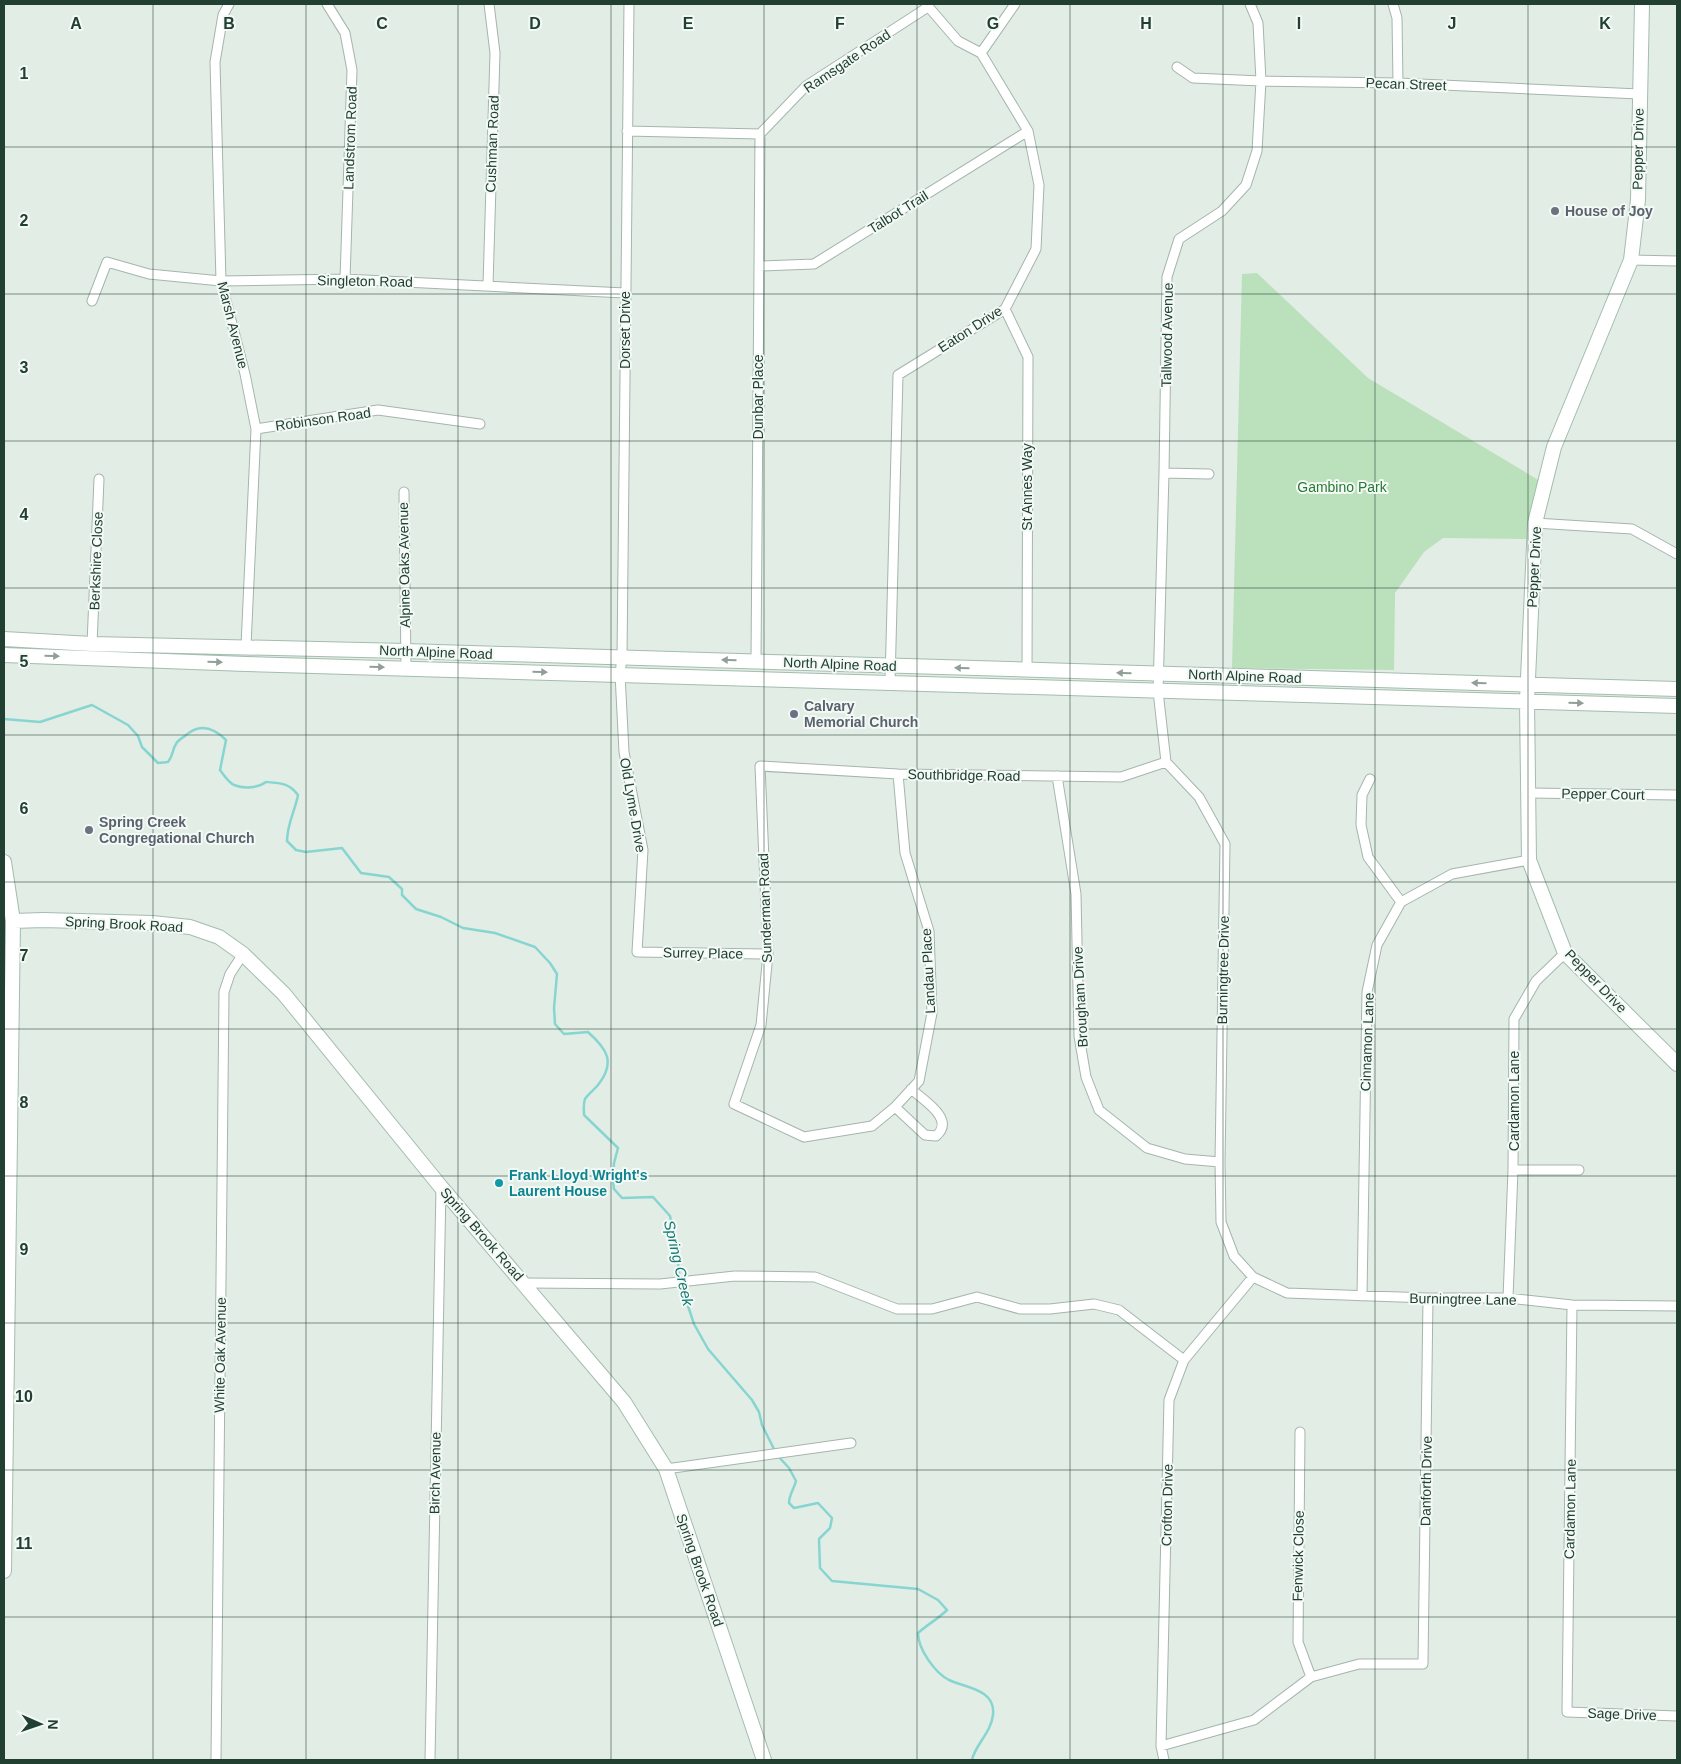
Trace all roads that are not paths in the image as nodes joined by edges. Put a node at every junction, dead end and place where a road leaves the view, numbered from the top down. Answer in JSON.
{"nodes":[{"id":1,"x":228,"y":4,"type":"edge"},
{"id":2,"x":327,"y":4,"type":"edge"},
{"id":3,"x":489,"y":4,"type":"edge"},
{"id":4,"x":629,"y":4,"type":"edge"},
{"id":5,"x":1015,"y":4,"type":"edge"},
{"id":6,"x":1250,"y":4,"type":"edge"},
{"id":7,"x":1394,"y":4,"type":"edge"},
{"id":8,"x":1642,"y":4,"type":"edge"},
{"id":9,"x":927,"y":5,"type":"edge"},
{"id":10,"x":981,"y":53,"type":"junction"},
{"id":11,"x":1177,"y":67,"type":"dead end"},
{"id":12,"x":1261,"y":81,"type":"junction"},
{"id":13,"x":1398,"y":83,"type":"junction"},
{"id":14,"x":1639,"y":94,"type":"junction"},
{"id":15,"x":627,"y":131,"type":"junction"},
{"id":16,"x":1028,"y":131,"type":"junction"},
{"id":17,"x":760,"y":134,"type":"junction"},
{"id":18,"x":1631,"y":260,"type":"junction"},
{"id":19,"x":1677,"y":261,"type":"edge"},
{"id":20,"x":759,"y":266,"type":"junction"},
{"id":21,"x":346,"y":279,"type":"junction"},
{"id":22,"x":221,"y":281,"type":"junction"},
{"id":23,"x":488,"y":285,"type":"junction"},
{"id":24,"x":625,"y":293,"type":"junction"},
{"id":25,"x":92,"y":301,"type":"dead end"},
{"id":26,"x":1005,"y":309,"type":"junction"},
{"id":27,"x":480,"y":424,"type":"dead end"},
{"id":28,"x":256,"y":429,"type":"junction"},
{"id":29,"x":1164,"y":473,"type":"junction"},
{"id":30,"x":1209,"y":474,"type":"dead end"},
{"id":31,"x":99,"y":479,"type":"dead end"},
{"id":32,"x":404,"y":492,"type":"dead end"},
{"id":33,"x":1535,"y":523,"type":"junction"},
{"id":34,"x":1677,"y":554,"type":"edge"},
{"id":35,"x":4,"y":639,"type":"edge"},
{"id":36,"x":92,"y":644,"type":"junction"},
{"id":37,"x":246,"y":646,"type":"junction"},
{"id":38,"x":406,"y":651,"type":"junction"},
{"id":39,"x":4,"y":654,"type":"edge"},
{"id":40,"x":622,"y":657,"type":"junction"},
{"id":41,"x":756,"y":661,"type":"junction"},
{"id":42,"x":891,"y":665,"type":"junction"},
{"id":43,"x":406,"y":668,"type":"junction"},
{"id":44,"x":1027,"y":670,"type":"junction"},
{"id":45,"x":620,"y":674,"type":"junction"},
{"id":46,"x":1160,"y":674,"type":"junction"},
{"id":47,"x":890,"y":682,"type":"junction"},
{"id":48,"x":1528,"y":684,"type":"junction"},
{"id":49,"x":1677,"y":689,"type":"edge"},
{"id":50,"x":1158,"y":691,"type":"junction"},
{"id":51,"x":1527,"y":701,"type":"junction"},
{"id":52,"x":1677,"y":706,"type":"edge"},
{"id":53,"x":1166,"y":762,"type":"junction"},
{"id":54,"x":760,"y":766,"type":"joint"},
{"id":55,"x":898,"y":774,"type":"junction"},
{"id":56,"x":1057,"y":776,"type":"junction"},
{"id":57,"x":1370,"y":779,"type":"dead end"},
{"id":58,"x":1528,"y":793,"type":"junction"},
{"id":59,"x":1677,"y":795,"type":"edge"},
{"id":60,"x":1529,"y":860,"type":"junction"},
{"id":61,"x":4,"y":862,"type":"edge"},
{"id":62,"x":1400,"y":902,"type":"junction"},
{"id":63,"x":8,"y":921,"type":"edge"},
{"id":64,"x":637,"y":952,"type":"joint"},
{"id":65,"x":1566,"y":953,"type":"junction"},
{"id":66,"x":243,"y":954,"type":"junction"},
{"id":67,"x":768,"y":954,"type":"junction"},
{"id":68,"x":1677,"y":1064,"type":"edge"},
{"id":69,"x":919,"y":1081,"type":"joint"},
{"id":70,"x":911,"y":1089,"type":"junction"},
{"id":71,"x":895,"y":1108,"type":"junction"},
{"id":72,"x":1220,"y":1162,"type":"junction"},
{"id":73,"x":1513,"y":1170,"type":"junction"},
{"id":74,"x":1580,"y":1170,"type":"dead end"},
{"id":75,"x":441,"y":1186,"type":"junction"},
{"id":76,"x":1253,"y":1277,"type":"junction"},
{"id":77,"x":524,"y":1283,"type":"junction"},
{"id":78,"x":1362,"y":1296,"type":"junction"},
{"id":79,"x":1428,"y":1298,"type":"junction"},
{"id":80,"x":1508,"y":1298,"type":"junction"},
{"id":81,"x":1572,"y":1305,"type":"junction"},
{"id":82,"x":1677,"y":1306,"type":"edge"},
{"id":83,"x":1184,"y":1360,"type":"junction"},
{"id":84,"x":5,"y":1396,"type":"edge"},
{"id":85,"x":1300,"y":1432,"type":"dead end"},
{"id":86,"x":852,"y":1443,"type":"dead end"},
{"id":87,"x":666,"y":1469,"type":"junction"},
{"id":88,"x":4,"y":1571,"type":"edge"},
{"id":89,"x":1312,"y":1678,"type":"junction"},
{"id":90,"x":1567,"y":1712,"type":"joint"},
{"id":91,"x":1677,"y":1716,"type":"edge"},
{"id":92,"x":1161,"y":1746,"type":"junction"},
{"id":93,"x":216,"y":1760,"type":"edge"},
{"id":94,"x":430,"y":1760,"type":"edge"},
{"id":95,"x":764,"y":1760,"type":"edge"},
{"id":96,"x":1164,"y":1760,"type":"edge"}],
"edges":[{"from":1,"to":22,"type":"street","name":"Marsh Avenue"},
{"from":2,"to":21,"type":"street","name":"Landstrom Road"},
{"from":3,"to":23,"type":"street","name":"Cushman Road"},
{"from":4,"to":15,"type":"street","name":"Dorset Drive"},
{"from":5,"to":10,"type":"street"},
{"from":6,"to":12,"type":"street","name":"Tallwood Avenue"},
{"from":7,"to":13,"type":"street"},
{"from":8,"to":14,"type":"main road","name":"Pepper Drive"},
{"from":9,"to":10,"type":"street"},
{"from":9,"to":17,"type":"street","name":"Ramsgate Road"},
{"from":10,"to":16,"type":"street","name":"Eaton Drive"},
{"from":11,"to":12,"type":"street","name":"Pecan Street"},
{"from":12,"to":13,"type":"street","name":"Pecan Street"},
{"from":12,"to":29,"type":"street","name":"Tallwood Avenue"},
{"from":13,"to":14,"type":"street","name":"Pecan Street"},
{"from":14,"to":18,"type":"main road","name":"Pepper Drive"},
{"from":15,"to":17,"type":"street"},
{"from":15,"to":24,"type":"street","name":"Dorset Drive"},
{"from":16,"to":20,"type":"street","name":"Talbot Trail"},
{"from":16,"to":26,"type":"street","name":"Eaton Drive"},
{"from":17,"to":20,"type":"street","name":"Dunbar Place"},
{"from":18,"to":19,"type":"street"},
{"from":18,"to":33,"type":"main road","name":"Pepper Drive"},
{"from":20,"to":41,"type":"street","name":"Dunbar Place"},
{"from":21,"to":22,"type":"street","name":"Singleton Road"},
{"from":21,"to":23,"type":"street","name":"Singleton Road"},
{"from":22,"to":25,"type":"street","name":"Singleton Road"},
{"from":22,"to":28,"type":"street","name":"Marsh Avenue"},
{"from":23,"to":24,"type":"street","name":"Singleton Road"},
{"from":24,"to":40,"type":"street","name":"Dorset Drive"},
{"from":26,"to":42,"type":"street","name":"Eaton Drive"},
{"from":26,"to":44,"type":"street","name":"St Annes Way"},
{"from":27,"to":28,"type":"street","name":"Robinson Road"},
{"from":28,"to":37,"type":"street","name":"Marsh Avenue"},
{"from":29,"to":30,"type":"street"},
{"from":29,"to":46,"type":"street","name":"Tallwood Avenue"},
{"from":31,"to":36,"type":"street","name":"Berkshire Close"},
{"from":32,"to":38,"type":"street","name":"Alpine Oaks Avenue"},
{"from":33,"to":34,"type":"street"},
{"from":33,"to":48,"type":"main road","name":"Pepper Drive"},
{"from":35,"to":36,"type":"main road","name":"North Alpine Road"},
{"from":36,"to":37,"type":"main road","name":"North Alpine Road"},
{"from":37,"to":38,"type":"main road","name":"North Alpine Road"},
{"from":38,"to":40,"type":"main road","name":"North Alpine Road"},
{"from":38,"to":43,"type":"street","name":"Alpine Oaks Avenue"},
{"from":39,"to":43,"type":"main road","name":"North Alpine Road","one_way":true},
{"from":41,"to":40,"type":"main road","name":"North Alpine Road","one_way":true},
{"from":40,"to":45,"type":"street","name":"Old Lyme Drive"},
{"from":41,"to":42,"type":"main road","name":"North Alpine Road"},
{"from":44,"to":42,"type":"main road","name":"North Alpine Road","one_way":true},
{"from":42,"to":47,"type":"street","name":"Eaton Drive"},
{"from":43,"to":45,"type":"main road","name":"North Alpine Road","one_way":true},
{"from":46,"to":44,"type":"main road","name":"North Alpine Road","one_way":true},
{"from":45,"to":47,"type":"main road","name":"North Alpine Road"},
{"from":45,"to":64,"type":"street","name":"Old Lyme Drive"},
{"from":48,"to":46,"type":"main road","name":"North Alpine Road","one_way":true},
{"from":46,"to":50,"type":"street"},
{"from":47,"to":50,"type":"main road","name":"North Alpine Road"},
{"from":48,"to":49,"type":"main road","name":"North Alpine Road"},
{"from":48,"to":51,"type":"main road","name":"Pepper Drive"},
{"from":50,"to":51,"type":"main road","name":"North Alpine Road"},
{"from":50,"to":53,"type":"street"},
{"from":51,"to":52,"type":"main road","name":"North Alpine Road","one_way":true},
{"from":51,"to":58,"type":"main road","name":"Pepper Drive"},
{"from":53,"to":56,"type":"street","name":"Southbridge Road"},
{"from":53,"to":72,"type":"street","name":"Burningtree Drive"},
{"from":54,"to":55,"type":"street","name":"Southbridge Road"},
{"from":54,"to":67,"type":"street","name":"Sunderman Road"},
{"from":55,"to":56,"type":"street","name":"Southbridge Road"},
{"from":55,"to":69,"type":"street","name":"Landau Place"},
{"from":56,"to":72,"type":"street","name":"Brougham Drive"},
{"from":57,"to":62,"type":"street"},
{"from":58,"to":59,"type":"street","name":"Pepper Court"},
{"from":58,"to":60,"type":"main road","name":"Pepper Drive"},
{"from":60,"to":62,"type":"street"},
{"from":60,"to":65,"type":"main road","name":"Pepper Drive"},
{"from":61,"to":63,"type":"main road"},
{"from":62,"to":78,"type":"street","name":"Cinnamon Lane"},
{"from":63,"to":66,"type":"main road","name":"Spring Brook Road"},
{"from":63,"to":84,"type":"main road"},
{"from":64,"to":67,"type":"street","name":"Surrey Place"},
{"from":65,"to":68,"type":"main road","name":"Pepper Drive"},
{"from":65,"to":73,"type":"street","name":"Cardamon Lane"},
{"from":66,"to":75,"type":"main road","name":"Spring Brook Road"},
{"from":66,"to":93,"type":"street","name":"White Oak Avenue"},
{"from":67,"to":71,"type":"street","name":"Sunderman Road"},
{"from":69,"to":70,"type":"street","name":"Sunderman Road"},
{"from":70,"to":71,"type":"street","name":"Sunderman Road"},
{"from":70,"to":71,"type":"street"},
{"from":72,"to":76,"type":"street","name":"Burningtree Drive"},
{"from":73,"to":74,"type":"street"},
{"from":73,"to":80,"type":"street","name":"Cardamon Lane"},
{"from":75,"to":77,"type":"main road","name":"Spring Brook Road"},
{"from":75,"to":94,"type":"street","name":"Birch Avenue"},
{"from":76,"to":78,"type":"street","name":"Burningtree Lane"},
{"from":76,"to":83,"type":"street","name":"Crofton Drive"},
{"from":77,"to":83,"type":"street"},
{"from":77,"to":87,"type":"main road","name":"Spring Brook Road"},
{"from":78,"to":79,"type":"street","name":"Burningtree Lane"},
{"from":79,"to":80,"type":"street","name":"Burningtree Lane"},
{"from":79,"to":89,"type":"street","name":"Danforth Drive"},
{"from":80,"to":81,"type":"street","name":"Burningtree Lane"},
{"from":81,"to":82,"type":"street","name":"Burningtree Lane"},
{"from":81,"to":90,"type":"street","name":"Cardamon Lane"},
{"from":83,"to":92,"type":"street","name":"Crofton Drive"},
{"from":84,"to":88,"type":"main road"},
{"from":85,"to":89,"type":"street","name":"Fenwick Close"},
{"from":86,"to":87,"type":"street"},
{"from":87,"to":95,"type":"main road","name":"Spring Brook Road"},
{"from":89,"to":92,"type":"street"},
{"from":90,"to":91,"type":"street","name":"Sage Drive"},
{"from":92,"to":96,"type":"street","name":"Crofton Drive"}]}
